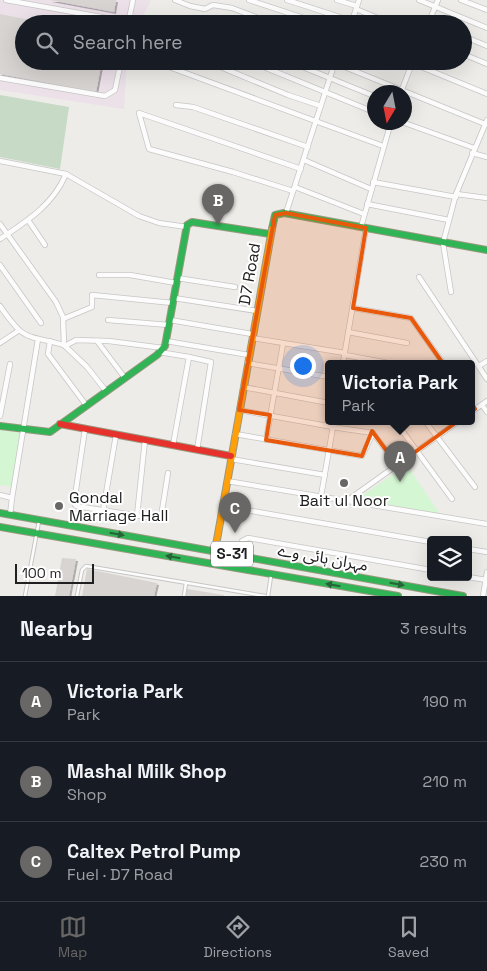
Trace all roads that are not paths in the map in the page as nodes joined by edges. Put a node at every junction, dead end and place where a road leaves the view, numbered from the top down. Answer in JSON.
{"nodes":[{"id":1,"x":6,"y":0,"type":"edge"},
{"id":2,"x":133,"y":0,"type":"edge"},
{"id":3,"x":174,"y":0,"type":"edge"},
{"id":4,"x":249,"y":0,"type":"edge"},
{"id":5,"x":287,"y":0,"type":"edge"},
{"id":6,"x":337,"y":0,"type":"edge"},
{"id":7,"x":358,"y":0,"type":"edge"},
{"id":8,"x":419,"y":0,"type":"edge"},
{"id":9,"x":438,"y":0,"type":"edge"},
{"id":10,"x":461,"y":0,"type":"edge"},
{"id":11,"x":435,"y":6,"type":"junction"},
{"id":12,"x":356,"y":8,"type":"junction"},
{"id":13,"x":487,"y":10,"type":"edge"},
{"id":14,"x":86,"y":15,"type":"edge"},
{"id":15,"x":130,"y":15,"type":"edge"},
{"id":16,"x":250,"y":15,"type":"edge"},
{"id":17,"x":295,"y":15,"type":"edge"},
{"id":18,"x":331,"y":15,"type":"edge"},
{"id":19,"x":354,"y":15,"type":"edge"},
{"id":20,"x":372,"y":15,"type":"edge"},
{"id":21,"x":432,"y":15,"type":"edge"},
{"id":22,"x":456,"y":15,"type":"edge"},
{"id":23,"x":472,"y":22,"type":"edge"},
{"id":24,"x":487,"y":28,"type":"edge"},
{"id":25,"x":472,"y":40,"type":"edge"},
{"id":26,"x":487,"y":46,"type":"edge"},
{"id":27,"x":472,"y":58,"type":"edge"},
{"id":28,"x":487,"y":64,"type":"edge"},
{"id":29,"x":119,"y":70,"type":"edge"},
{"id":30,"x":178,"y":70,"type":"edge"},
{"id":31,"x":228,"y":70,"type":"edge"},
{"id":32,"x":270,"y":70,"type":"edge"},
{"id":33,"x":309,"y":70,"type":"edge"},
{"id":34,"x":333,"y":70,"type":"edge"},
{"id":35,"x":351,"y":70,"type":"edge"},
{"id":36,"x":408,"y":70,"type":"edge"},
{"id":37,"x":430,"y":70,"type":"edge"},
{"id":38,"x":0,"y":78,"type":"edge"},
{"id":39,"x":330,"y":79,"type":"junction"},
{"id":40,"x":385,"y":85,"type":"edge"},
{"id":41,"x":403,"y":85,"type":"edge"},
{"id":42,"x":325,"y":93,"type":"junction"},
{"id":43,"x":367,"y":93,"type":"edge"},
{"id":44,"x":487,"y":94,"type":"edge"},
{"id":45,"x":412,"y":96,"type":"edge"},
{"id":46,"x":176,"y":105,"type":"dead end"},
{"id":47,"x":321,"y":106,"type":"junction"},
{"id":48,"x":367,"y":109,"type":"edge"},
{"id":49,"x":316,"y":120,"type":"junction"},
{"id":50,"x":486,"y":122,"type":"edge"},
{"id":51,"x":412,"y":126,"type":"edge"},
{"id":52,"x":388,"y":130,"type":"edge"},
{"id":53,"x":383,"y":146,"type":"junction"},
{"id":54,"x":308,"y":147,"type":"junction"},
{"id":55,"x":473,"y":151,"type":"junction"},
{"id":56,"x":487,"y":157,"type":"edge"},
{"id":57,"x":304,"y":160,"type":"junction"},
{"id":58,"x":0,"y":161,"type":"edge"},
{"id":59,"x":301,"y":169,"type":"junction"},
{"id":60,"x":66,"y":174,"type":"junction"},
{"id":61,"x":373,"y":182,"type":"junction"},
{"id":62,"x":294,"y":189,"type":"junction"},
{"id":63,"x":371,"y":189,"type":"junction"},
{"id":64,"x":456,"y":196,"type":"junction"},
{"id":65,"x":487,"y":198,"type":"edge"},
{"id":66,"x":367,"y":204,"type":"junction"},
{"id":67,"x":286,"y":213,"type":"junction"},
{"id":68,"x":364,"y":214,"type":"junction"},
{"id":69,"x":28,"y":220,"type":"junction"},
{"id":70,"x":450,"y":220,"type":"junction"},
{"id":71,"x":0,"y":224,"type":"edge"},
{"id":72,"x":187,"y":227,"type":"junction"},
{"id":73,"x":363,"y":227,"type":"junction"},
{"id":74,"x":7,"y":234,"type":"junction"},
{"id":75,"x":270,"y":234,"type":"junction"},
{"id":76,"x":0,"y":239,"type":"edge"},
{"id":77,"x":444,"y":243,"type":"junction"},
{"id":78,"x":45,"y":245,"type":"dead end"},
{"id":79,"x":487,"y":250,"type":"edge"},
{"id":80,"x":0,"y":265,"type":"edge"},
{"id":81,"x":99,"y":276,"type":"dead end"},
{"id":82,"x":419,"y":277,"type":"dead end"},
{"id":83,"x":177,"y":280,"type":"junction"},
{"id":84,"x":235,"y":287,"type":"dead end"},
{"id":85,"x":451,"y":292,"type":"dead end"},
{"id":86,"x":173,"y":301,"type":"junction"},
{"id":87,"x":0,"y":306,"type":"edge"},
{"id":88,"x":352,"y":308,"type":"junction"},
{"id":89,"x":257,"y":311,"type":"junction"},
{"id":90,"x":63,"y":319,"type":"junction"},
{"id":91,"x":108,"y":320,"type":"dead end"},
{"id":92,"x":169,"y":322,"type":"junction"},
{"id":93,"x":41,"y":323,"type":"dead end"},
{"id":94,"x":18,"y":331,"type":"junction"},
{"id":95,"x":348,"y":332,"type":"junction"},
{"id":96,"x":252,"y":336,"type":"junction"},
{"id":97,"x":38,"y":339,"type":"junction"},
{"id":98,"x":97,"y":340,"type":"junction"},
{"id":99,"x":50,"y":341,"type":"junction"},
{"id":100,"x":166,"y":341,"type":"junction"},
{"id":101,"x":0,"y":343,"type":"edge"},
{"id":102,"x":407,"y":343,"type":"dead end"},
{"id":103,"x":284,"y":344,"type":"junction"},
{"id":104,"x":65,"y":345,"type":"junction"},
{"id":105,"x":161,"y":350,"type":"junction"},
{"id":106,"x":345,"y":354,"type":"junction"},
{"id":107,"x":249,"y":355,"type":"junction"},
{"id":108,"x":189,"y":357,"type":"junction"},
{"id":109,"x":344,"y":360,"type":"edge"},
{"id":110,"x":374,"y":360,"type":"edge"},
{"id":111,"x":441,"y":360,"type":"edge"},
{"id":112,"x":475,"y":360,"type":"edge"},
{"id":113,"x":475,"y":360,"type":"edge"},
{"id":114,"x":487,"y":361,"type":"edge"},
{"id":115,"x":247,"y":363,"type":"junction"},
{"id":116,"x":10,"y":364,"type":"dead end"},
{"id":117,"x":479,"y":366,"type":"junction"},
{"id":118,"x":279,"y":369,"type":"junction"},
{"id":119,"x":325,"y":377,"type":"edge"},
{"id":120,"x":125,"y":378,"type":"junction"},
{"id":121,"x":487,"y":379,"type":"edge"},
{"id":122,"x":243,"y":387,"type":"junction"},
{"id":123,"x":106,"y":391,"type":"junction"},
{"id":124,"x":274,"y":393,"type":"junction"},
{"id":125,"x":487,"y":401,"type":"edge"},
{"id":126,"x":325,"y":402,"type":"edge"},
{"id":127,"x":86,"y":405,"type":"junction"},
{"id":128,"x":482,"y":405,"type":"junction"},
{"id":129,"x":239,"y":410,"type":"junction"},
{"id":130,"x":475,"y":410,"type":"edge"},
{"id":131,"x":487,"y":412,"type":"edge"},
{"id":132,"x":270,"y":415,"type":"junction"},
{"id":133,"x":0,"y":416,"type":"edge"},
{"id":134,"x":60,"y":424,"type":"junction"},
{"id":135,"x":398,"y":425,"type":"edge"},
{"id":136,"x":428,"y":425,"type":"edge"},
{"id":137,"x":452,"y":425,"type":"edge"},
{"id":138,"x":0,"y":426,"type":"edge"},
{"id":139,"x":333,"y":427,"type":"junction"},
{"id":140,"x":23,"y":428,"type":"junction"},
{"id":141,"x":85,"y":429,"type":"junction"},
{"id":142,"x":373,"y":432,"type":"junction"},
{"id":143,"x":235,"y":434,"type":"junction"},
{"id":144,"x":116,"y":435,"type":"junction"},
{"id":145,"x":437,"y":436,"type":"junction"},
{"id":146,"x":145,"y":440,"type":"junction"},
{"id":147,"x":266,"y":440,"type":"junction"},
{"id":148,"x":173,"y":446,"type":"junction"},
{"id":149,"x":329,"y":449,"type":"junction"},
{"id":150,"x":197,"y":450,"type":"junction"},
{"id":151,"x":417,"y":450,"type":"junction"},
{"id":152,"x":231,"y":458,"type":"junction"},
{"id":153,"x":397,"y":465,"type":"junction"},
{"id":154,"x":168,"y":473,"type":"dead end"},
{"id":155,"x":324,"y":475,"type":"junction"},
{"id":156,"x":227,"y":481,"type":"junction"},
{"id":157,"x":475,"y":487,"type":"dead end"},
{"id":158,"x":0,"y":495,"type":"edge"},
{"id":159,"x":321,"y":496,"type":"junction"},
{"id":160,"x":12,"y":498,"type":"junction"},
{"id":161,"x":452,"y":499,"type":"dead end"},
{"id":162,"x":348,"y":500,"type":"junction"},
{"id":163,"x":223,"y":506,"type":"junction"},
{"id":164,"x":103,"y":511,"type":"junction"},
{"id":165,"x":0,"y":513,"type":"edge"},
{"id":166,"x":10,"y":515,"type":"junction"},
{"id":167,"x":137,"y":516,"type":"junction"},
{"id":168,"x":39,"y":519,"type":"junction"},
{"id":169,"x":487,"y":524,"type":"edge"},
{"id":170,"x":0,"y":527,"type":"edge"},
{"id":171,"x":83,"y":528,"type":"junction"},
{"id":172,"x":37,"y":534,"type":"junction"},
{"id":173,"x":81,"y":541,"type":"junction"},
{"id":174,"x":427,"y":541,"type":"edge"},
{"id":175,"x":472,"y":550,"type":"edge"},
{"id":176,"x":215,"y":551,"type":"junction"},
{"id":177,"x":487,"y":552,"type":"edge"},
{"id":178,"x":240,"y":555,"type":"junction"},
{"id":179,"x":427,"y":569,"type":"edge"},
{"id":180,"x":487,"y":572,"type":"edge"},
{"id":181,"x":271,"y":574,"type":"junction"},
{"id":182,"x":472,"y":578,"type":"edge"},
{"id":183,"x":486,"y":580,"type":"edge"},
{"id":184,"x":186,"y":583,"type":"junction"},
{"id":185,"x":25,"y":596,"type":"edge"},
{"id":186,"x":77,"y":596,"type":"edge"},
{"id":187,"x":184,"y":596,"type":"edge"},
{"id":188,"x":267,"y":596,"type":"edge"},
{"id":189,"x":398,"y":596,"type":"edge"},
{"id":190,"x":463,"y":596,"type":"edge"},
{"id":191,"x":483,"y":596,"type":"edge"}],
"edges":[{"from":1,"to":14,"type":"street"},
{"from":2,"to":15,"type":"street"},
{"from":3,"to":16,"type":"street"},
{"from":4,"to":17,"type":"street"},
{"from":5,"to":18,"type":"street"},
{"from":6,"to":12,"type":"street"},
{"from":7,"to":12,"type":"street"},
{"from":8,"to":11,"type":"street"},
{"from":9,"to":11,"type":"street"},
{"from":10,"to":13,"type":"street"},
{"from":11,"to":21,"type":"street"},
{"from":11,"to":22,"type":"street"},
{"from":12,"to":19,"type":"street"},
{"from":12,"to":20,"type":"street"},
{"from":23,"to":24,"type":"street"},
{"from":25,"to":26,"type":"street"},
{"from":27,"to":28,"type":"street"},
{"from":29,"to":38,"type":"street"},
{"from":30,"to":49,"type":"street"},
{"from":31,"to":47,"type":"street"},
{"from":32,"to":42,"type":"street"},
{"from":33,"to":39,"type":"street"},
{"from":34,"to":39,"type":"street"},
{"from":35,"to":40,"type":"street"},
{"from":36,"to":41,"type":"street"},
{"from":37,"to":44,"type":"street"},
{"from":39,"to":42,"type":"street"},
{"from":39,"to":43,"type":"street"},
{"from":42,"to":47,"type":"street"},
{"from":42,"to":48,"type":"street"},
{"from":45,"to":50,"type":"street"},
{"from":46,"to":54,"type":"street"},
{"from":47,"to":49,"type":"street"},
{"from":49,"to":53,"type":"street"},
{"from":49,"to":54,"type":"street"},
{"from":50,"to":55,"type":"street"},
{"from":51,"to":55,"type":"street"},
{"from":52,"to":53,"type":"street"},
{"from":53,"to":61,"type":"street"},
{"from":54,"to":57,"type":"street"},
{"from":55,"to":56,"type":"street"},
{"from":55,"to":64,"type":"street"},
{"from":57,"to":59,"type":"street"},
{"from":57,"to":63,"type":"street"},
{"from":58,"to":60,"type":"street"},
{"from":59,"to":62,"type":"street"},
{"from":59,"to":62,"type":"street"},
{"from":60,"to":69,"type":"street"},
{"from":60,"to":72,"type":"street"},
{"from":61,"to":63,"type":"street"},
{"from":61,"to":64,"type":"street"},
{"from":62,"to":67,"type":"street"},
{"from":62,"to":68,"type":"street"},
{"from":63,"to":66,"type":"street"},
{"from":64,"to":65,"type":"street"},
{"from":64,"to":70,"type":"street"},
{"from":66,"to":68,"type":"street"},
{"from":66,"to":70,"type":"street"},
{"from":67,"to":73,"type":"street"},
{"from":67,"to":75,"type":"street","name":"D7 Road"},
{"from":68,"to":73,"type":"street"},
{"from":69,"to":74,"type":"street"},
{"from":69,"to":78,"type":"street"},
{"from":70,"to":77,"type":"street"},
{"from":71,"to":74,"type":"street"},
{"from":72,"to":75,"type":"street"},
{"from":72,"to":83,"type":"street"},
{"from":73,"to":77,"type":"street"},
{"from":73,"to":88,"type":"street"},
{"from":74,"to":76,"type":"street"},
{"from":74,"to":90,"type":"street"},
{"from":75,"to":89,"type":"street","name":"D7 Road"},
{"from":77,"to":79,"type":"street"},
{"from":77,"to":85,"type":"street"},
{"from":80,"to":93,"type":"street"},
{"from":81,"to":83,"type":"street"},
{"from":82,"to":113,"type":"street"},
{"from":83,"to":84,"type":"street"},
{"from":83,"to":86,"type":"street"},
{"from":86,"to":89,"type":"street"},
{"from":86,"to":90,"type":"street"},
{"from":86,"to":92,"type":"street"},
{"from":87,"to":94,"type":"street"},
{"from":88,"to":95,"type":"street"},
{"from":88,"to":111,"type":"street"},
{"from":89,"to":96,"type":"street","name":"D7 Road"},
{"from":90,"to":104,"type":"street"},
{"from":91,"to":92,"type":"street"},
{"from":92,"to":96,"type":"street"},
{"from":92,"to":100,"type":"street"},
{"from":94,"to":97,"type":"street"},
{"from":94,"to":101,"type":"street"},
{"from":95,"to":102,"type":"street"},
{"from":95,"to":106,"type":"street"},
{"from":96,"to":103,"type":"street"},
{"from":96,"to":107,"type":"street","name":"D7 Road"},
{"from":97,"to":99,"type":"street"},
{"from":97,"to":140,"type":"street"},
{"from":98,"to":104,"type":"street"},
{"from":98,"to":105,"type":"street"},
{"from":98,"to":120,"type":"street"},
{"from":99,"to":104,"type":"street"},
{"from":99,"to":127,"type":"street"},
{"from":100,"to":105,"type":"street"},
{"from":100,"to":107,"type":"street"},
{"from":103,"to":106,"type":"street"},
{"from":103,"to":118,"type":"street"},
{"from":104,"to":123,"type":"street"},
{"from":105,"to":108,"type":"street"},
{"from":105,"to":120,"type":"street"},
{"from":106,"to":109,"type":"street"},
{"from":106,"to":110,"type":"street"},
{"from":107,"to":115,"type":"street","name":"D7 Road"},
{"from":108,"to":148,"type":"street"},
{"from":108,"to":150,"type":"street"},
{"from":112,"to":117,"type":"street"},
{"from":114,"to":117,"type":"street"},
{"from":115,"to":118,"type":"street"},
{"from":115,"to":122,"type":"street","name":"D7 Road"},
{"from":116,"to":133,"type":"street"},
{"from":117,"to":121,"type":"street"},
{"from":118,"to":119,"type":"street"},
{"from":118,"to":124,"type":"street"},
{"from":120,"to":123,"type":"street"},
{"from":122,"to":124,"type":"street"},
{"from":122,"to":129,"type":"street","name":"D7 Road"},
{"from":123,"to":127,"type":"street"},
{"from":124,"to":126,"type":"street"},
{"from":124,"to":132,"type":"street"},
{"from":125,"to":128,"type":"street"},
{"from":127,"to":134,"type":"street"},
{"from":128,"to":130,"type":"street"},
{"from":128,"to":131,"type":"street"},
{"from":129,"to":132,"type":"street"},
{"from":129,"to":143,"type":"street","name":"D7 Road"},
{"from":132,"to":139,"type":"street"},
{"from":132,"to":147,"type":"street"},
{"from":134,"to":140,"type":"street"},
{"from":134,"to":141,"type":"street"},
{"from":135,"to":151,"type":"street"},
{"from":136,"to":145,"type":"street"},
{"from":137,"to":145,"type":"street"},
{"from":138,"to":140,"type":"street"},
{"from":139,"to":142,"type":"street"},
{"from":139,"to":149,"type":"street"},
{"from":140,"to":160,"type":"street"},
{"from":141,"to":144,"type":"street"},
{"from":141,"to":164,"type":"street"},
{"from":142,"to":149,"type":"street"},
{"from":142,"to":153,"type":"street"},
{"from":143,"to":147,"type":"street"},
{"from":143,"to":152,"type":"street","name":"D7 Road"},
{"from":144,"to":146,"type":"street"},
{"from":144,"to":164,"type":"street"},
{"from":145,"to":151,"type":"street"},
{"from":145,"to":157,"type":"street"},
{"from":146,"to":148,"type":"street"},
{"from":146,"to":167,"type":"street"},
{"from":147,"to":149,"type":"street"},
{"from":148,"to":150,"type":"street"},
{"from":149,"to":155,"type":"street"},
{"from":150,"to":152,"type":"street"},
{"from":151,"to":153,"type":"street"},
{"from":151,"to":161,"type":"street"},
{"from":152,"to":155,"type":"street"},
{"from":152,"to":156,"type":"street","name":"D7 Road"},
{"from":153,"to":162,"type":"street"},
{"from":154,"to":167,"type":"street"},
{"from":155,"to":159,"type":"street"},
{"from":156,"to":159,"type":"street"},
{"from":156,"to":163,"type":"street","name":"D7 Road"},
{"from":158,"to":160,"type":"street"},
{"from":159,"to":162,"type":"street"},
{"from":160,"to":166,"type":"street"},
{"from":162,"to":169,"type":"street"},
{"from":163,"to":174,"type":"street"},
{"from":163,"to":176,"type":"street","name":"D7 Road"},
{"from":164,"to":167,"type":"street"},
{"from":165,"to":166,"type":"street","name":"مہران ہائی وے","number":"S-31"},
{"from":166,"to":168,"type":"street","name":"مہران ہائی وے","number":"S-31"},
{"from":168,"to":171,"type":"street","name":"مہران ہائی وے","number":"S-31"},
{"from":168,"to":172,"type":"lane"},
{"from":170,"to":172,"type":"street","name":"مہران ہائی وے","number":"S-31"},
{"from":171,"to":173,"type":"street"},
{"from":171,"to":176,"type":"street","name":"مہران ہائی وے","number":"S-31","one_way":true},
{"from":172,"to":173,"type":"street","name":"مہران ہائی وے","number":"S-31"},
{"from":172,"to":185,"type":"lane"},
{"from":181,"to":173,"type":"street","name":"مہران ہائی وے","number":"S-31","one_way":true},
{"from":175,"to":177,"type":"street"},
{"from":176,"to":178,"type":"street","name":"مہران ہائی وے","number":"S-31"},
{"from":178,"to":179,"type":"street"},
{"from":178,"to":190,"type":"street","name":"مہران ہائی وے","number":"S-31","one_way":true},
{"from":180,"to":183,"type":"street"},
{"from":181,"to":188,"type":"lane"},
{"from":189,"to":181,"type":"street","name":"مہران ہائی وے","number":"S-31","one_way":true},
{"from":182,"to":183,"type":"street"},
{"from":183,"to":191,"type":"street"},
{"from":184,"to":186,"type":"lane"},
{"from":184,"to":187,"type":"lane"},
{"from":184,"to":188,"type":"lane"}]}
